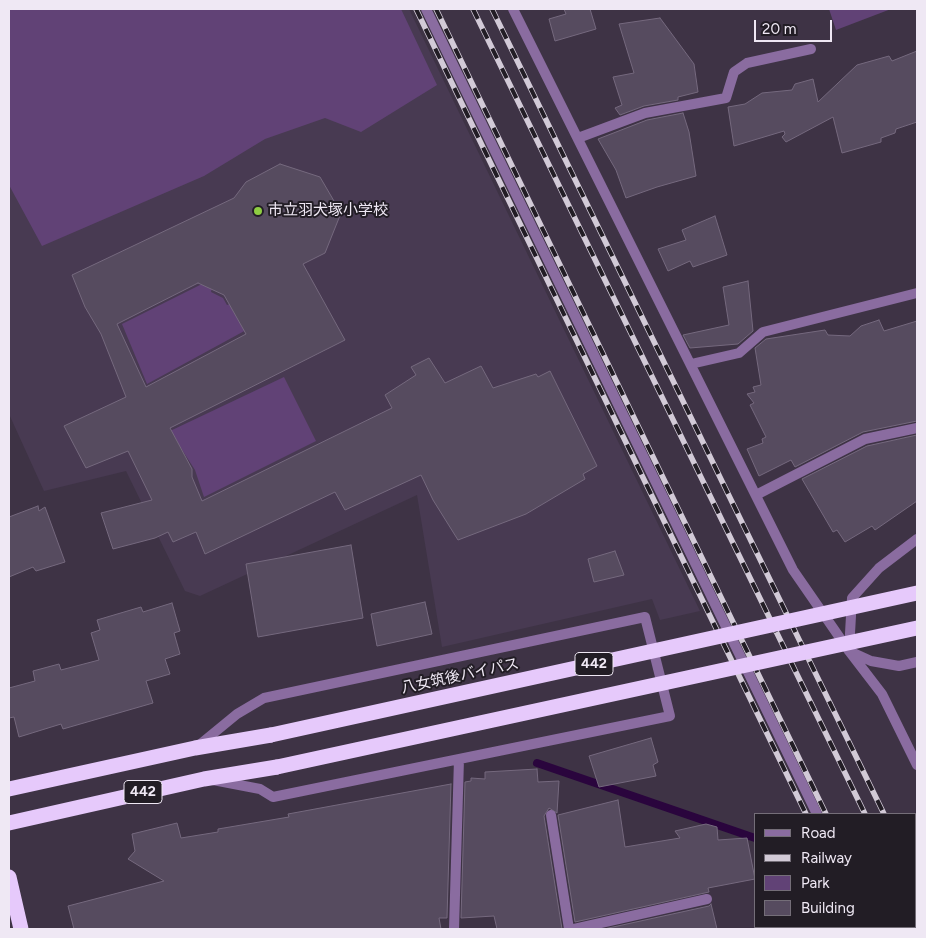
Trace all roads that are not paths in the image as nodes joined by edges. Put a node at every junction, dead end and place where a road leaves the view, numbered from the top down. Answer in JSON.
{"nodes":[{"id":1,"x":426,"y":9,"type":"edge"},
{"id":2,"x":513,"y":9,"type":"edge"},
{"id":3,"x":811,"y":49,"type":"dead end"},
{"id":4,"x":578,"y":138,"type":"junction"},
{"id":5,"x":917,"y":293,"type":"edge"},
{"id":6,"x":691,"y":364,"type":"junction"},
{"id":7,"x":917,"y":428,"type":"edge"},
{"id":8,"x":756,"y":495,"type":"junction"},
{"id":9,"x":917,"y":539,"type":"edge"},
{"id":10,"x":917,"y":592,"type":"edge"},
{"id":11,"x":917,"y":628,"type":"edge"},
{"id":12,"x":849,"y":651,"type":"junction"},
{"id":13,"x":917,"y":662,"type":"edge"},
{"id":14,"x":195,"y":748,"type":"junction"},
{"id":15,"x":459,"y":759,"type":"junction"},
{"id":16,"x":917,"y":765,"type":"edge"},
{"id":17,"x":204,"y":778,"type":"junction"},
{"id":18,"x":9,"y":789,"type":"edge"},
{"id":19,"x":817,"y":813,"type":"edge"},
{"id":20,"x":552,"y":815,"type":"dead end"},
{"id":21,"x":9,"y":823,"type":"edge"},
{"id":22,"x":9,"y":877,"type":"edge"},
{"id":23,"x":708,"y":899,"type":"dead end"},
{"id":24,"x":21,"y":929,"type":"edge"},
{"id":25,"x":454,"y":929,"type":"edge"},
{"id":26,"x":569,"y":929,"type":"edge"},
{"id":27,"x":574,"y":929,"type":"edge"}],
"edges":[{"from":1,"to":19,"type":"street"},
{"from":2,"to":4,"type":"street"},
{"from":3,"to":4,"type":"street"},
{"from":4,"to":6,"type":"street"},
{"from":5,"to":6,"type":"street"},
{"from":6,"to":8,"type":"street"},
{"from":7,"to":8,"type":"street"},
{"from":8,"to":12,"type":"street"},
{"from":9,"to":12,"type":"street"},
{"from":10,"to":14,"type":"highway","name":"八女筑後バイパス","number":"442","bridge":true},
{"from":11,"to":17,"type":"highway","number":"442","bridge":true},
{"from":12,"to":13,"type":"street"},
{"from":12,"to":16,"type":"street"},
{"from":14,"to":15,"type":"street"},
{"from":14,"to":18,"type":"highway","name":"八女筑後バイパス","number":"442"},
{"from":15,"to":17,"type":"street"},
{"from":15,"to":25,"type":"street"},
{"from":17,"to":21,"type":"highway","number":"442"},
{"from":20,"to":26,"type":"street"},
{"from":22,"to":24,"type":"highway"},
{"from":23,"to":27,"type":"street"}]}
